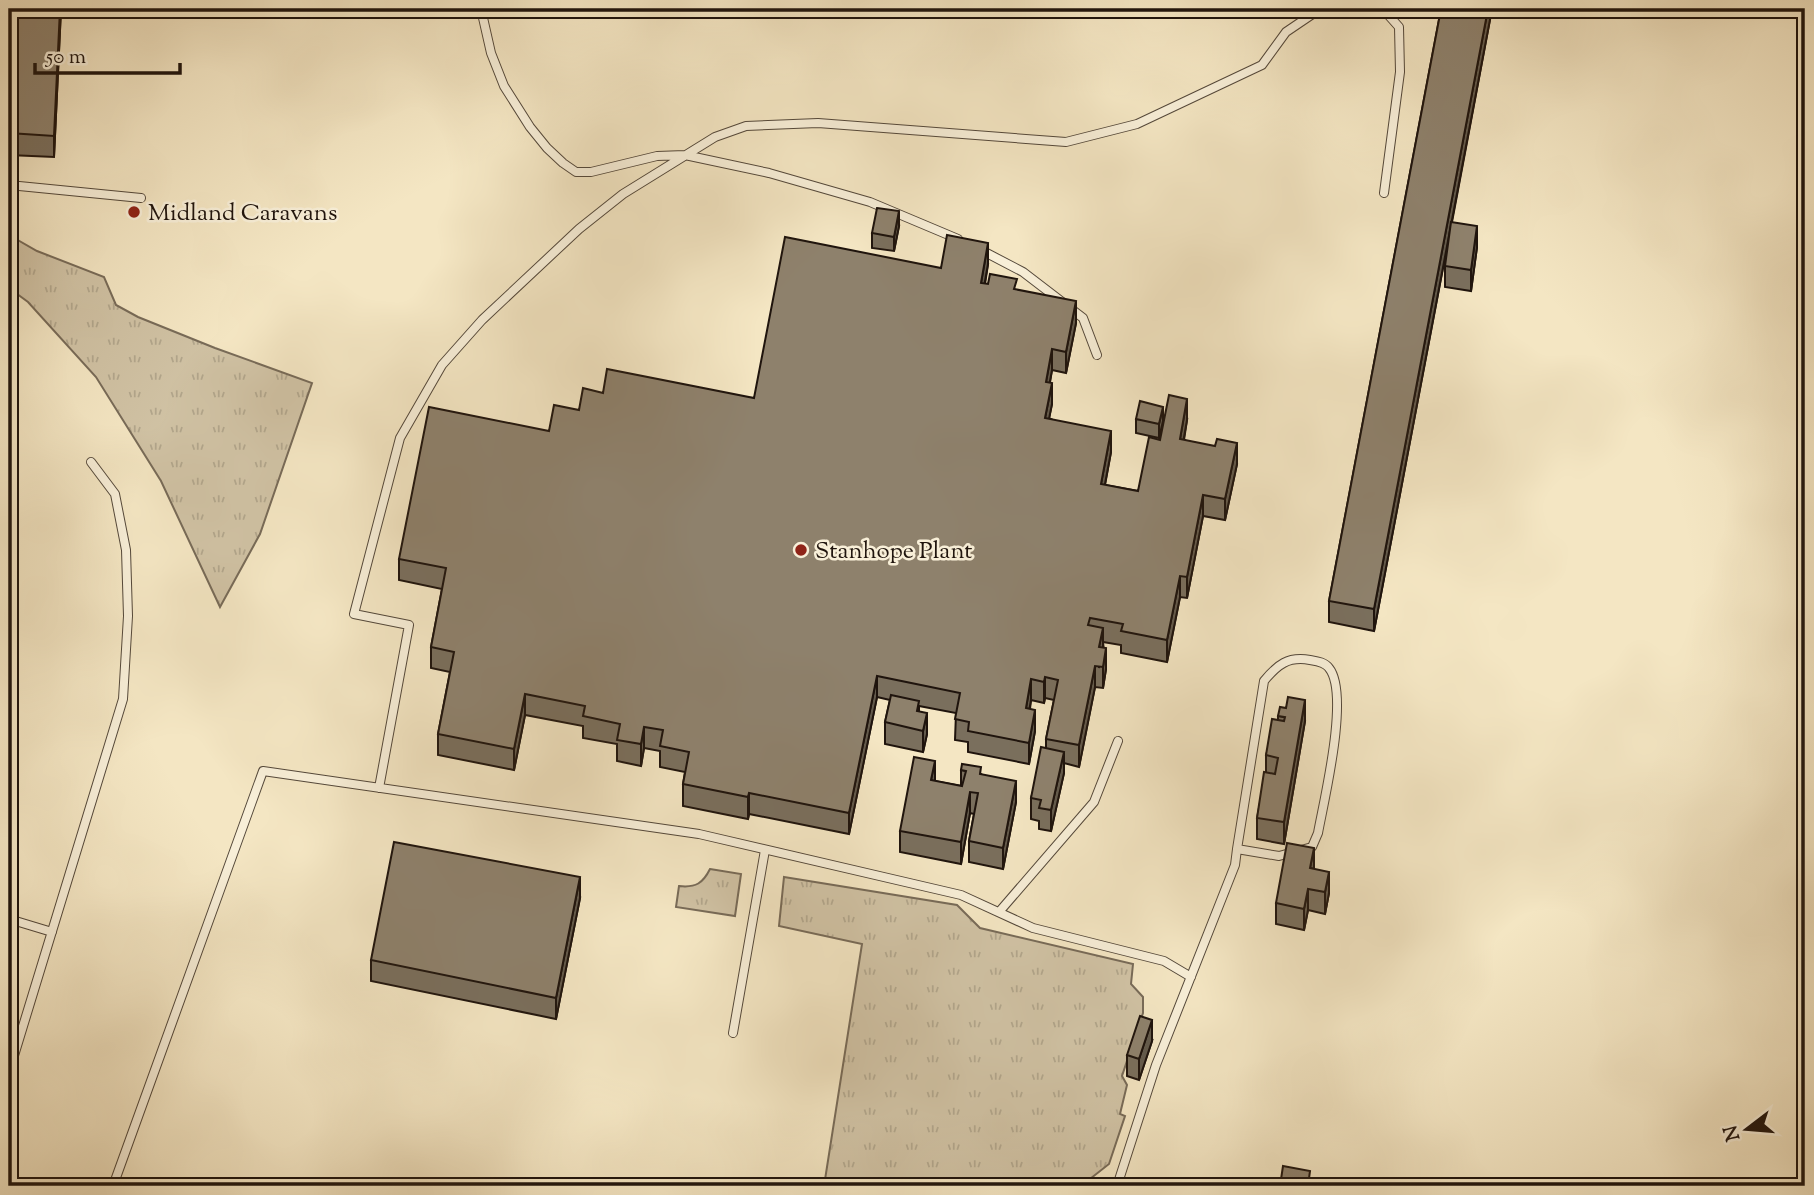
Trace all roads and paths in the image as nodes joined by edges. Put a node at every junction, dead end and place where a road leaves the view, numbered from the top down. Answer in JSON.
{"nodes":[{"id":1,"x":481,"y":9,"type":"edge"},
{"id":2,"x":1320,"y":9,"type":"edge"},
{"id":3,"x":1383,"y":9,"type":"edge"},
{"id":4,"x":685,"y":155,"type":"junction"},
{"id":5,"x":9,"y":185,"type":"edge"},
{"id":6,"x":1384,"y":193,"type":"dead end"},
{"id":7,"x":141,"y":198,"type":"dead end"},
{"id":8,"x":1097,"y":355,"type":"dead end"},
{"id":9,"x":91,"y":462,"type":"dead end"},
{"id":10,"x":1118,"y":741,"type":"dead end"},
{"id":11,"x":379,"y":788,"type":"junction"},
{"id":12,"x":1237,"y":849,"type":"junction"},
{"id":13,"x":765,"y":850,"type":"junction"},
{"id":14,"x":999,"y":912,"type":"junction"},
{"id":15,"x":9,"y":919,"type":"edge"},
{"id":16,"x":52,"y":932,"type":"junction"},
{"id":17,"x":1191,"y":976,"type":"junction"},
{"id":18,"x":733,"y":1033,"type":"dead end"},
{"id":19,"x":9,"y":1072,"type":"edge"},
{"id":20,"x":113,"y":1186,"type":"edge"},
{"id":21,"x":1117,"y":1186,"type":"edge"}],
"edges":[{"from":1,"to":4,"type":"lane"},
{"from":2,"to":4,"type":"lane"},
{"from":3,"to":6,"type":"lane"},
{"from":4,"to":8,"type":"lane"},
{"from":4,"to":11,"type":"lane"},
{"from":5,"to":7,"type":"lane"},
{"from":9,"to":16,"type":"lane"},
{"from":10,"to":14,"type":"lane"},
{"from":11,"to":13,"type":"lane"},
{"from":11,"to":20,"type":"lane"},
{"from":12,"to":12,"type":"lane"},
{"from":12,"to":17,"type":"lane"},
{"from":13,"to":14,"type":"lane"},
{"from":13,"to":18,"type":"lane"},
{"from":14,"to":17,"type":"lane"},
{"from":15,"to":16,"type":"lane"},
{"from":16,"to":19,"type":"lane"},
{"from":17,"to":21,"type":"lane"}]}
